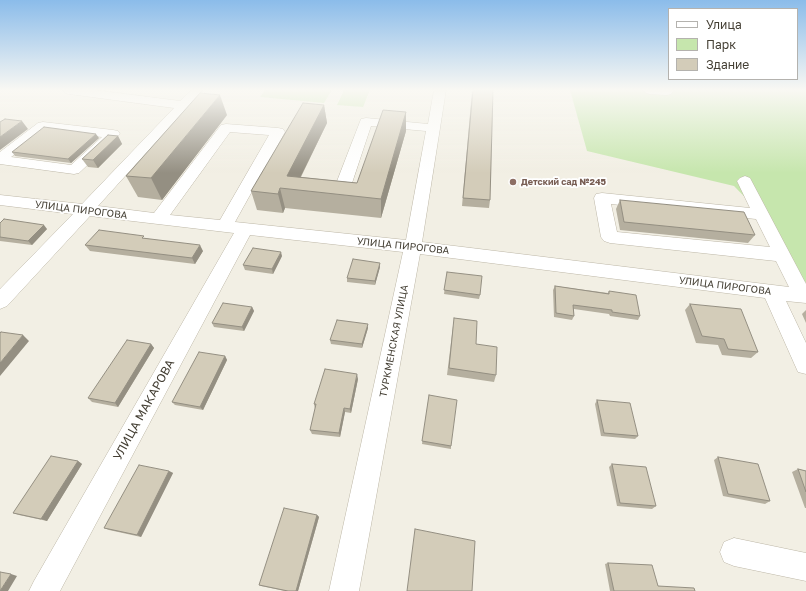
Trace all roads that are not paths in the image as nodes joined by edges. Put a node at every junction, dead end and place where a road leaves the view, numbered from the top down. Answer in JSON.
{"nodes":[{"id":1,"x":170,"y":118,"type":"edge"},
{"id":2,"x":434,"y":118,"type":"edge"},
{"id":3,"x":432,"y":128,"type":"junction"},
{"id":4,"x":0,"y":160,"type":"edge"},
{"id":5,"x":744,"y":181,"type":"dead end"},
{"id":6,"x":342,"y":189,"type":"edge"},
{"id":7,"x":0,"y":200,"type":"edge"},
{"id":8,"x":86,"y":210,"type":"junction"},
{"id":9,"x":761,"y":214,"type":"junction"},
{"id":10,"x":158,"y":219,"type":"junction"},
{"id":11,"x":235,"y":228,"type":"junction"},
{"id":12,"x":413,"y":247,"type":"junction"},
{"id":13,"x":782,"y":255,"type":"junction"},
{"id":14,"x":772,"y":292,"type":"junction"},
{"id":15,"x":805,"y":296,"type":"edge"},
{"id":16,"x":0,"y":301,"type":"edge"},
{"id":17,"x":806,"y":365,"type":"edge"},
{"id":18,"x":734,"y":552,"type":"dead end"},
{"id":19,"x":806,"y":566,"type":"edge"},
{"id":20,"x":44,"y":591,"type":"edge"},
{"id":21,"x":344,"y":591,"type":"edge"}],
"edges":[{"from":1,"to":8,"type":"street"},
{"from":2,"to":3,"type":"street","name":"ТУРКМЕНСКАЯ УЛИЦА"},
{"from":3,"to":6,"type":"street"},
{"from":3,"to":12,"type":"street","name":"ТУРКМЕНСКАЯ УЛИЦА"},
{"from":4,"to":4,"type":"street"},
{"from":5,"to":9,"type":"street"},
{"from":7,"to":8,"type":"street","name":"УЛИЦА ПИРОГОВА"},
{"from":8,"to":10,"type":"street","name":"УЛИЦА ПИРОГОВА"},
{"from":8,"to":16,"type":"street"},
{"from":9,"to":13,"type":"street"},
{"from":9,"to":13,"type":"street"},
{"from":10,"to":11,"type":"street","name":"УЛИЦА ПИРОГОВА"},
{"from":10,"to":11,"type":"street","name":"УЛИЦА МАКАРОВА"},
{"from":11,"to":12,"type":"street","name":"УЛИЦА ПИРОГОВА"},
{"from":11,"to":20,"type":"street","name":"УЛИЦА МАКАРОВА"},
{"from":12,"to":14,"type":"street","name":"УЛИЦА ПИРОГОВА"},
{"from":12,"to":21,"type":"street","name":"ТУРКМЕНСКАЯ УЛИЦА"},
{"from":13,"to":15,"type":"street"},
{"from":14,"to":15,"type":"street","name":"УЛИЦА ПИРОГОВА"},
{"from":14,"to":17,"type":"street"},
{"from":18,"to":19,"type":"street"}]}
